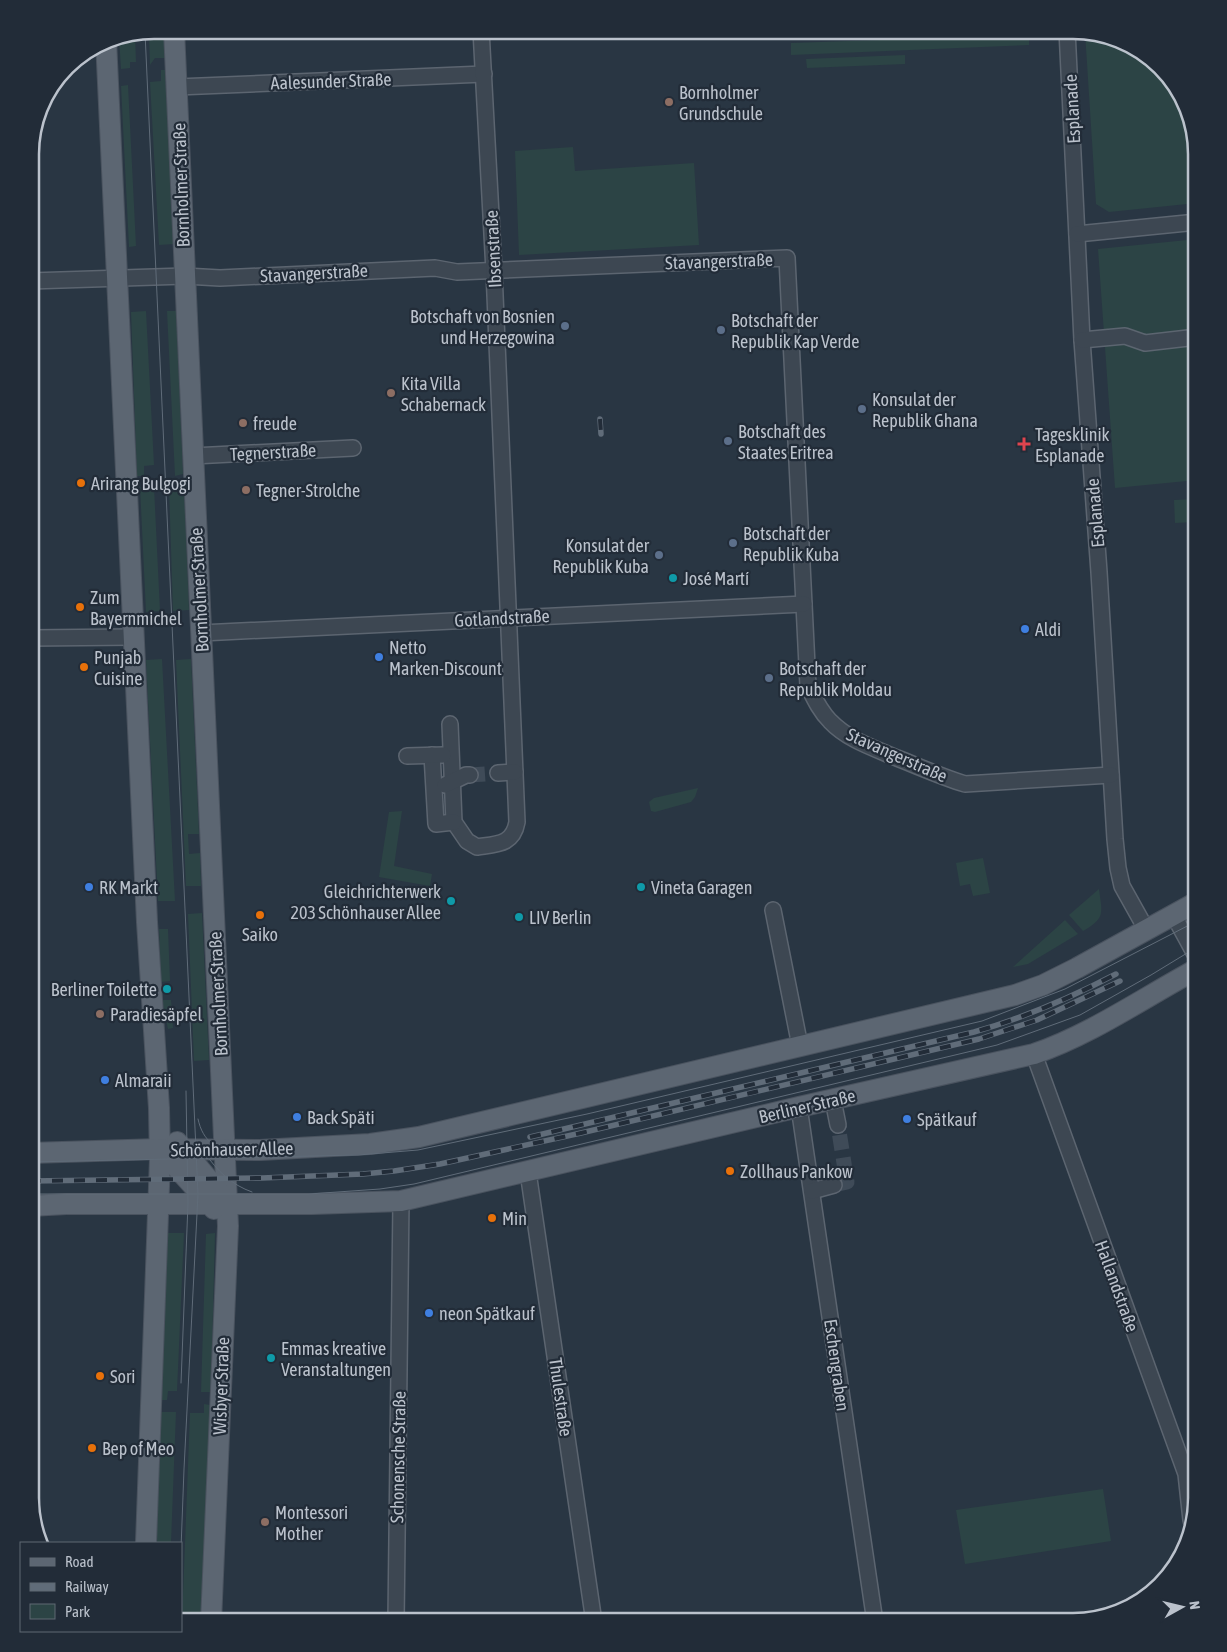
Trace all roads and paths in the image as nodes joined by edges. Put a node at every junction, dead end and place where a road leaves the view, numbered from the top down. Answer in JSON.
{"nodes":[{"id":1,"x":174,"y":39,"type":"edge"},
{"id":2,"x":482,"y":39,"type":"edge"},
{"id":3,"x":1067,"y":39,"type":"edge"},
{"id":4,"x":106,"y":50,"type":"edge"},
{"id":5,"x":484,"y":74,"type":"junction"},
{"id":6,"x":177,"y":87,"type":"junction"},
{"id":7,"x":1188,"y":223,"type":"edge"},
{"id":8,"x":1077,"y":234,"type":"junction"},
{"id":9,"x":494,"y":271,"type":"junction"},
{"id":10,"x":185,"y":276,"type":"junction"},
{"id":11,"x":117,"y":278,"type":"junction"},
{"id":12,"x":39,"y":280,"type":"edge"},
{"id":13,"x":1188,"y":338,"type":"edge"},
{"id":14,"x":1082,"y":340,"type":"junction"},
{"id":15,"x":353,"y":448,"type":"dead end"},
{"id":16,"x":193,"y":456,"type":"junction"},
{"id":17,"x":804,"y":604,"type":"junction"},
{"id":18,"x":508,"y":617,"type":"junction"},
{"id":19,"x":201,"y":633,"type":"junction"},
{"id":20,"x":134,"y":637,"type":"junction"},
{"id":21,"x":39,"y":638,"type":"edge"},
{"id":22,"x":450,"y":724,"type":"dead end"},
{"id":23,"x":432,"y":755,"type":"junction"},
{"id":24,"x":407,"y":756,"type":"dead end"},
{"id":25,"x":452,"y":759,"type":"junction"},
{"id":26,"x":515,"y":772,"type":"junction"},
{"id":27,"x":498,"y":774,"type":"tunnel mouth"},
{"id":28,"x":1111,"y":775,"type":"junction"},
{"id":29,"x":463,"y":777,"type":"junction"},
{"id":30,"x":434,"y":789,"type":"junction"},
{"id":31,"x":454,"y":822,"type":"junction"},
{"id":32,"x":1188,"y":906,"type":"edge"},
{"id":33,"x":773,"y":910,"type":"dead end"},
{"id":34,"x":1173,"y":914,"type":"junction"},
{"id":35,"x":1146,"y":929,"type":"junction"},
{"id":36,"x":1188,"y":942,"type":"edge"},
{"id":37,"x":1188,"y":974,"type":"edge"},
{"id":38,"x":800,"y":1046,"type":"junction"},
{"id":39,"x":1034,"y":1054,"type":"junction"},
{"id":40,"x":833,"y":1100,"type":"junction"},
{"id":41,"x":800,"y":1107,"type":"junction"},
{"id":42,"x":159,"y":1122,"type":"junction"},
{"id":43,"x":838,"y":1124,"type":"tunnel mouth"},
{"id":44,"x":160,"y":1149,"type":"junction"},
{"id":45,"x":183,"y":1150,"type":"junction"},
{"id":46,"x":226,"y":1150,"type":"junction"},
{"id":47,"x":39,"y":1153,"type":"edge"},
{"id":48,"x":528,"y":1172,"type":"junction"},
{"id":49,"x":834,"y":1186,"type":"tunnel mouth"},
{"id":50,"x":812,"y":1191,"type":"junction"},
{"id":51,"x":401,"y":1201,"type":"junction"},
{"id":52,"x":160,"y":1203,"type":"junction"},
{"id":53,"x":218,"y":1203,"type":"junction"},
{"id":54,"x":39,"y":1206,"type":"edge"},
{"id":55,"x":1188,"y":1492,"type":"edge"},
{"id":56,"x":146,"y":1542,"type":"edge"},
{"id":57,"x":211,"y":1613,"type":"edge"},
{"id":58,"x":396,"y":1613,"type":"edge"},
{"id":59,"x":593,"y":1613,"type":"edge"},
{"id":60,"x":873,"y":1613,"type":"edge"}],
"edges":[{"from":1,"to":6,"type":"main road","name":"Bornholmer Straße"},
{"from":2,"to":5,"type":"street","name":"Ibsenstraße"},
{"from":3,"to":8,"type":"street","name":"Esplanade"},
{"from":4,"to":11,"type":"main road"},
{"from":5,"to":6,"type":"street","name":"Aalesunder Straße"},
{"from":5,"to":9,"type":"street","name":"Ibsenstraße"},
{"from":6,"to":10,"type":"main road","name":"Bornholmer Straße"},
{"from":7,"to":8,"type":"street"},
{"from":8,"to":14,"type":"street","name":"Esplanade"},
{"from":9,"to":10,"type":"street","name":"Stavangerstraße"},
{"from":9,"to":17,"type":"street","name":"Stavangerstraße"},
{"from":9,"to":18,"type":"street","name":"Ibsenstraße"},
{"from":10,"to":11,"type":"street","name":"Stavangerstraße"},
{"from":10,"to":16,"type":"main road","name":"Bornholmer Straße"},
{"from":11,"to":12,"type":"street","name":"Stavangerstraße"},
{"from":11,"to":20,"type":"main road"},
{"from":13,"to":14,"type":"street"},
{"from":14,"to":28,"type":"street","name":"Esplanade"},
{"from":15,"to":16,"type":"street","name":"Tegnerstraße"},
{"from":16,"to":19,"type":"main road","name":"Bornholmer Straße"},
{"from":17,"to":18,"type":"street","name":"Gotlandstraße"},
{"from":17,"to":28,"type":"street","name":"Stavangerstraße"},
{"from":18,"to":19,"type":"street","name":"Gotlandstraße"},
{"from":18,"to":26,"type":"street","name":"Ibsenstraße"},
{"from":19,"to":46,"type":"main road","name":"Bornholmer Straße"},
{"from":20,"to":21,"type":"street"},
{"from":20,"to":42,"type":"main road"},
{"from":22,"to":25,"type":"street"},
{"from":23,"to":24,"type":"street"},
{"from":23,"to":25,"type":"street"},
{"from":23,"to":30,"type":"street"},
{"from":25,"to":29,"type":"street"},
{"from":26,"to":27,"type":"street"},
{"from":26,"to":31,"type":"street","name":"Ibsenstraße"},
{"from":28,"to":35,"type":"street","name":"Esplanade"},
{"from":29,"to":30,"type":"street"},
{"from":29,"to":31,"type":"street"},
{"from":30,"to":31,"type":"street"},
{"from":32,"to":34,"type":"main road"},
{"from":33,"to":38,"type":"street"},
{"from":34,"to":35,"type":"main road"},
{"from":34,"to":36,"type":"street"},
{"from":35,"to":38,"type":"main road"},
{"from":37,"to":39,"type":"main road","name":"Berliner Straße"},
{"from":38,"to":46,"type":"main road","name":"Schönhauser Allee"},
{"from":39,"to":40,"type":"main road","name":"Berliner Straße"},
{"from":39,"to":55,"type":"street","name":"Hallandstraße"},
{"from":40,"to":41,"type":"main road","name":"Berliner Straße"},
{"from":40,"to":43,"type":"street"},
{"from":41,"to":48,"type":"main road","name":"Berliner Straße"},
{"from":41,"to":50,"type":"street","name":"Eschengraben"},
{"from":42,"to":44,"type":"main road"},
{"from":42,"to":45,"type":"main road"},
{"from":44,"to":45,"type":"main road","name":"Schönhauser Allee"},
{"from":44,"to":47,"type":"main road","name":"Schönhauser Allee"},
{"from":44,"to":52,"type":"main road"},
{"from":44,"to":53,"type":"main road"},
{"from":45,"to":46,"type":"main road","name":"Schönhauser Allee"},
{"from":45,"to":53,"type":"main road"},
{"from":46,"to":53,"type":"main road"},
{"from":48,"to":51,"type":"main road","name":"Berliner Straße"},
{"from":48,"to":59,"type":"street","name":"Thulestraße"},
{"from":49,"to":50,"type":"street"},
{"from":50,"to":60,"type":"street","name":"Eschengraben"},
{"from":51,"to":53,"type":"main road"},
{"from":51,"to":58,"type":"street","name":"Schonensche Straße"},
{"from":52,"to":53,"type":"main road"},
{"from":52,"to":54,"type":"main road"},
{"from":52,"to":56,"type":"main road"},
{"from":53,"to":57,"type":"main road","name":"Wisbyer Straße"}]}
